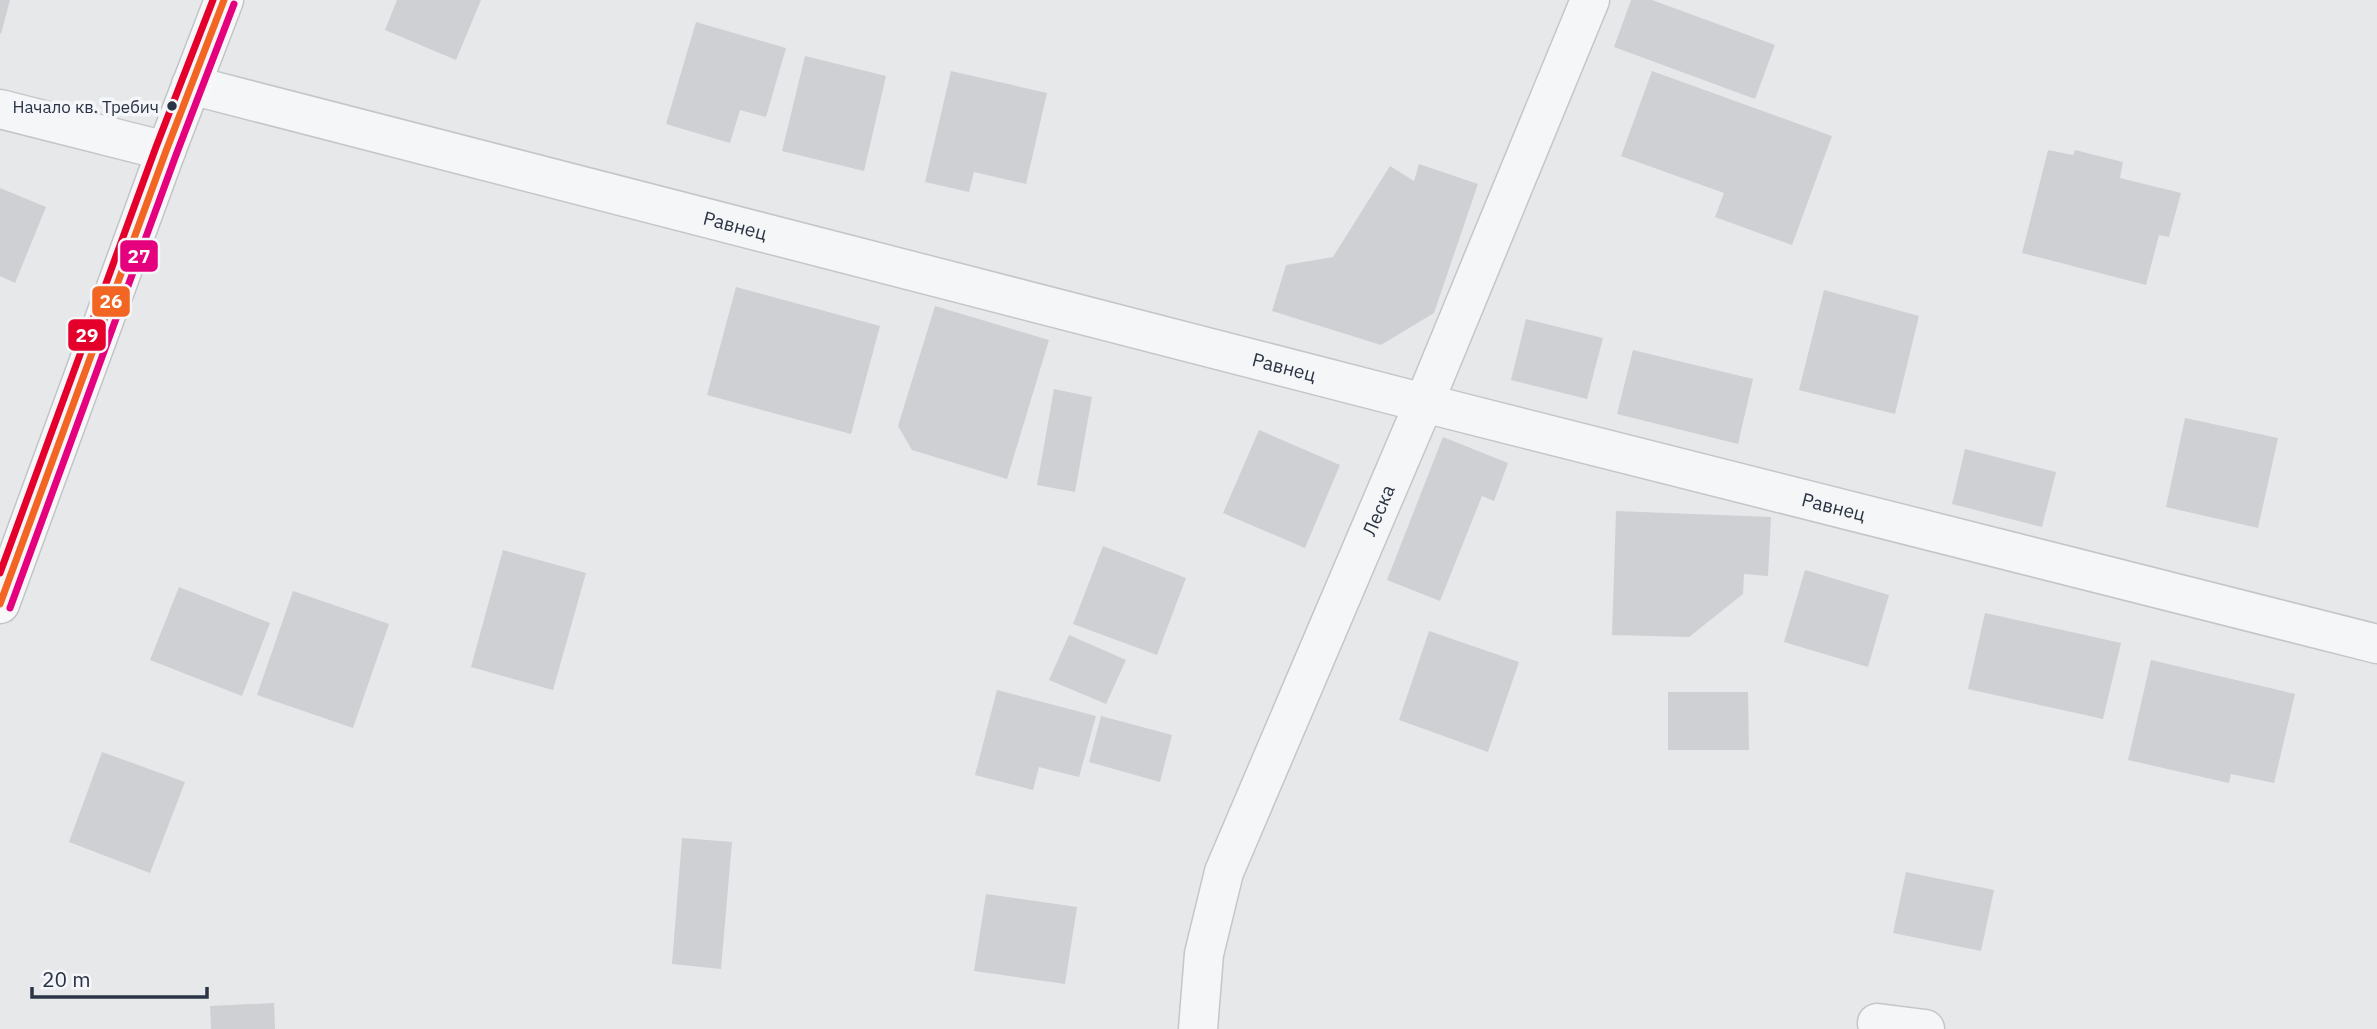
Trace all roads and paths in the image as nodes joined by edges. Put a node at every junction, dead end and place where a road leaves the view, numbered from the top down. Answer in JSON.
{"nodes":[{"id":1,"x":225,"y":0,"type":"edge"},
{"id":2,"x":1590,"y":0,"type":"edge"},
{"id":3,"x":191,"y":85,"type":"junction"},
{"id":4,"x":0,"y":109,"type":"edge"},
{"id":5,"x":166,"y":151,"type":"junction"},
{"id":6,"x":1424,"y":403,"type":"junction"},
{"id":7,"x":0,"y":604,"type":"edge"},
{"id":8,"x":2377,"y":644,"type":"edge"},
{"id":9,"x":1877,"y":1023,"type":"dead end"},
{"id":10,"x":1198,"y":1029,"type":"edge"},
{"id":11,"x":1925,"y":1029,"type":"edge"}],
"edges":[{"from":1,"to":3,"type":"main road"},
{"from":2,"to":6,"type":"street","name":"Леска"},
{"from":3,"to":5,"type":"main road"},
{"from":3,"to":6,"type":"street","name":"Равнец"},
{"from":4,"to":5,"type":"street"},
{"from":5,"to":7,"type":"main road"},
{"from":6,"to":8,"type":"street","name":"Равнец"},
{"from":6,"to":10,"type":"street","name":"Леска"},
{"from":9,"to":11,"type":"street"}]}
